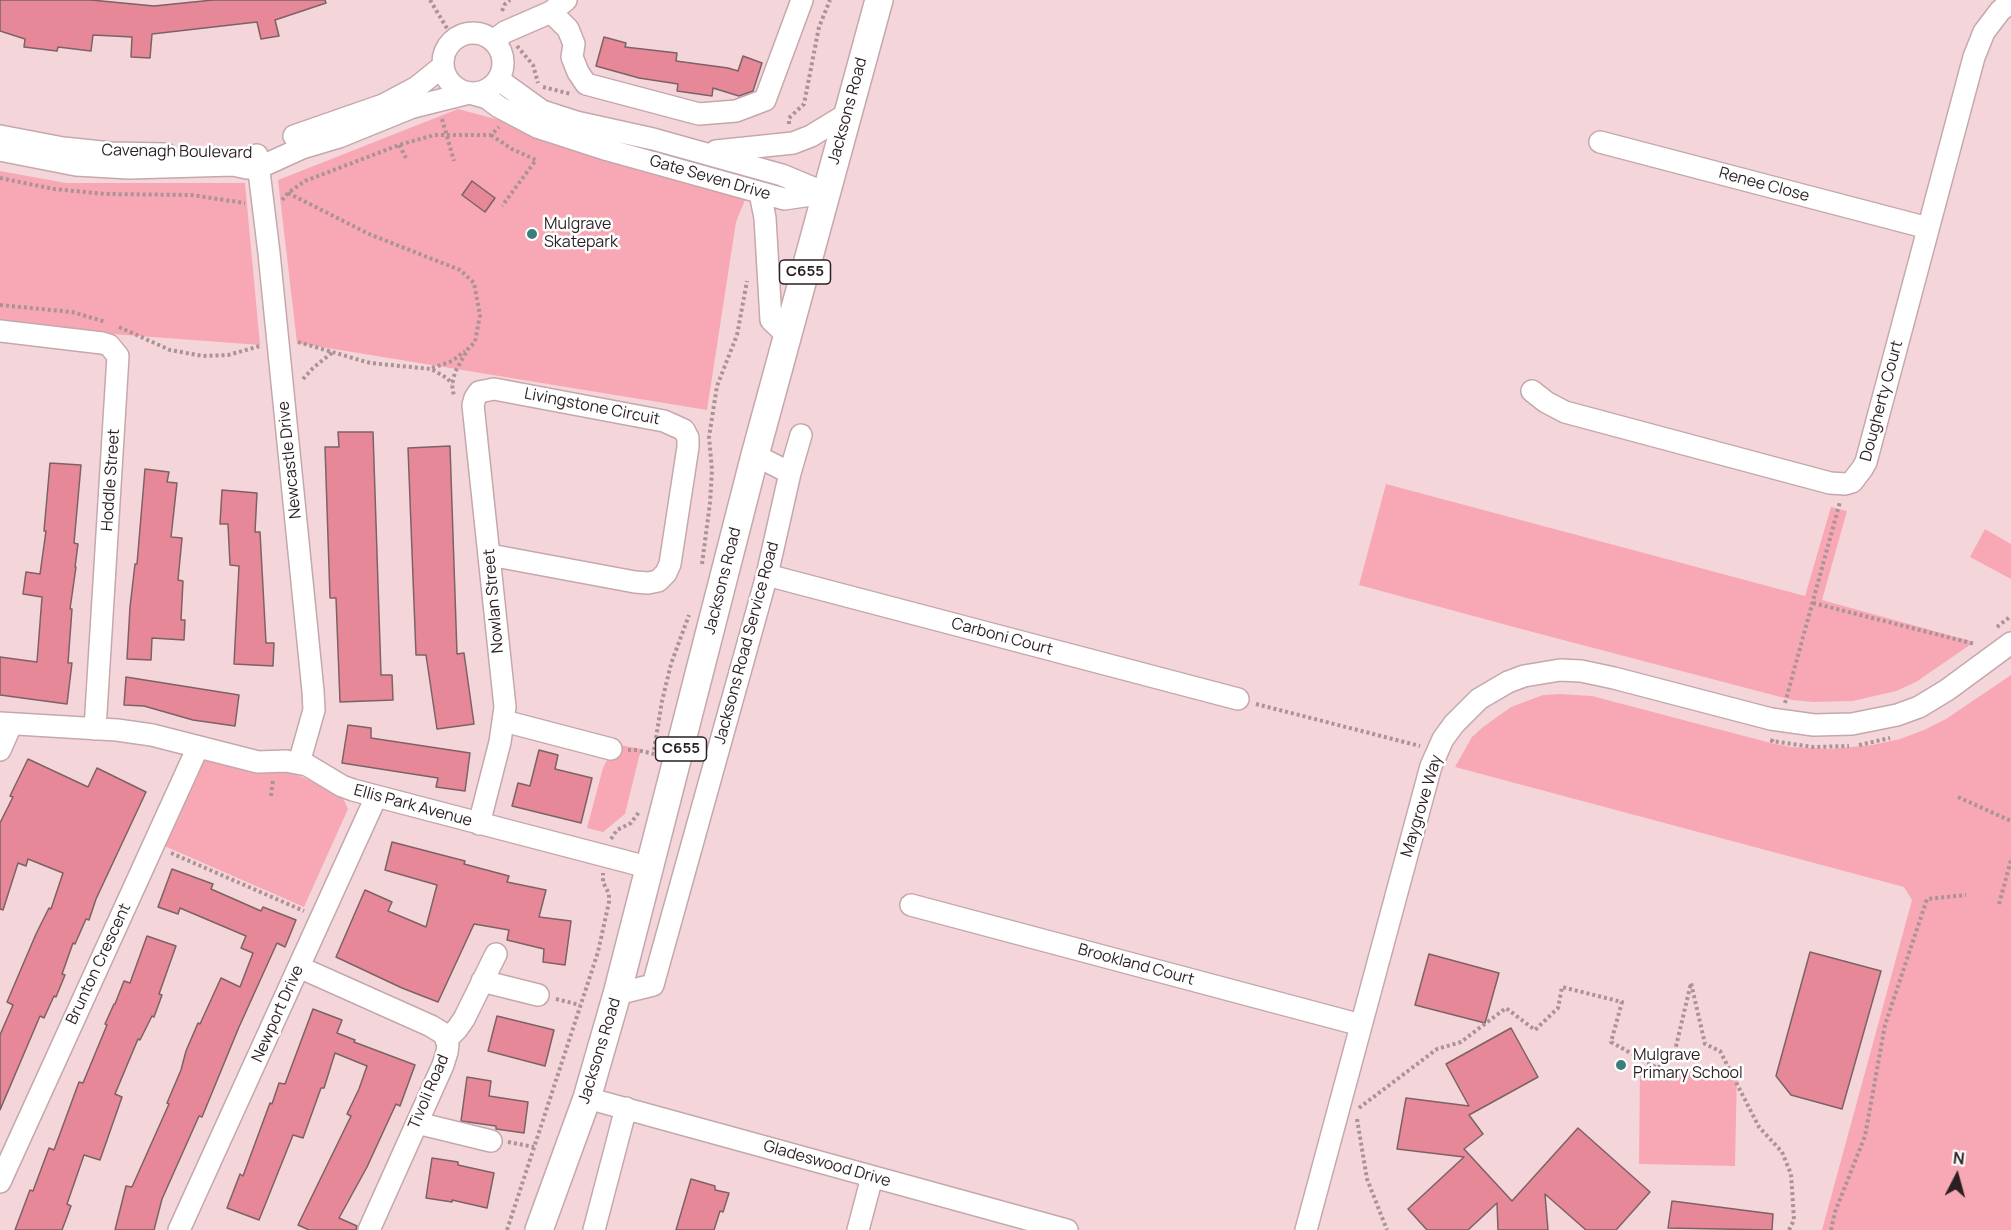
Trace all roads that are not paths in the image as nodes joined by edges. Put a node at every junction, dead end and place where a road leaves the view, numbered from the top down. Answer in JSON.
{"nodes":[{"id":1,"x":802,"y":0,"type":"edge"},
{"id":2,"x":879,"y":0,"type":"edge"},
{"id":3,"x":2011,"y":1,"type":"edge"},
{"id":4,"x":552,"y":10,"type":"edge"},
{"id":5,"x":498,"y":48,"type":"junction"},
{"id":6,"x":443,"y":66,"type":"junction"},
{"id":7,"x":499,"y":80,"type":"junction"},
{"id":8,"x":471,"y":94,"type":"junction"},
{"id":9,"x":519,"y":106,"type":"junction"},
{"id":10,"x":847,"y":114,"type":"junction"},
{"id":11,"x":0,"y":136,"type":"edge"},
{"id":12,"x":1600,"y":142,"type":"dead end"},
{"id":13,"x":0,"y":150,"type":"edge"},
{"id":14,"x":698,"y":152,"type":"junction"},
{"id":15,"x":257,"y":161,"type":"junction"},
{"id":16,"x":760,"y":193,"type":"junction"},
{"id":17,"x":825,"y":194,"type":"junction"},
{"id":18,"x":1928,"y":228,"type":"junction"},
{"id":19,"x":0,"y":331,"type":"edge"},
{"id":20,"x":787,"y":335,"type":"junction"},
{"id":21,"x":494,"y":389,"type":"joint"},
{"id":22,"x":1532,"y":391,"type":"dead end"},
{"id":23,"x":801,"y":435,"type":"dead end"},
{"id":24,"x":755,"y":455,"type":"junction"},
{"id":25,"x":790,"y":473,"type":"junction"},
{"id":26,"x":490,"y":555,"type":"junction"},
{"id":27,"x":767,"y":575,"type":"junction"},
{"id":28,"x":2011,"y":643,"type":"edge"},
{"id":29,"x":1238,"y":699,"type":"road end"},
{"id":30,"x":504,"y":722,"type":"junction"},
{"id":31,"x":6,"y":724,"type":"edge"},
{"id":32,"x":95,"y":729,"type":"junction"},
{"id":33,"x":198,"y":747,"type":"junction"},
{"id":34,"x":615,"y":749,"type":"dead end"},
{"id":35,"x":0,"y":750,"type":"edge"},
{"id":36,"x":299,"y":764,"type":"junction"},
{"id":37,"x":376,"y":797,"type":"junction"},
{"id":38,"x":479,"y":824,"type":"junction"},
{"id":39,"x":651,"y":868,"type":"junction"},
{"id":40,"x":911,"y":905,"type":"dead end"},
{"id":41,"x":496,"y":954,"type":"dead end"},
{"id":42,"x":299,"y":967,"type":"junction"},
{"id":43,"x":482,"y":981,"type":"junction"},
{"id":44,"x":617,"y":994,"type":"junction"},
{"id":45,"x":538,"y":995,"type":"road end"},
{"id":46,"x":1361,"y":1024,"type":"junction"},
{"id":47,"x":446,"y":1040,"type":"junction"},
{"id":48,"x":586,"y":1098,"type":"junction"},
{"id":49,"x":626,"y":1108,"type":"junction"},
{"id":50,"x":417,"y":1123,"type":"junction"},
{"id":51,"x":491,"y":1141,"type":"dead end"},
{"id":52,"x":565,"y":1161,"type":"junction"},
{"id":53,"x":872,"y":1177,"type":"junction"},
{"id":54,"x":0,"y":1182,"type":"edge"},
{"id":55,"x":179,"y":1230,"type":"edge"},
{"id":56,"x":369,"y":1230,"type":"edge"},
{"id":57,"x":539,"y":1230,"type":"edge"},
{"id":58,"x":550,"y":1230,"type":"edge"},
{"id":59,"x":594,"y":1230,"type":"edge"},
{"id":60,"x":858,"y":1230,"type":"edge"},
{"id":61,"x":1067,"y":1230,"type":"edge"},
{"id":62,"x":1306,"y":1230,"type":"edge"}],
"edges":[{"from":1,"to":4,"type":"street"},
{"from":2,"to":10,"type":"main road","name":"Jacksons Road","number":"C655"},
{"from":3,"to":18,"type":"street","name":"Dougherty Court"},
{"from":4,"to":5,"type":"street"},
{"from":5,"to":6,"type":"street"},
{"from":5,"to":7,"type":"street"},
{"from":6,"to":8,"type":"street"},
{"from":6,"to":15,"type":"street","name":"Cavenagh Boulevard"},
{"from":7,"to":8,"type":"street"},
{"from":7,"to":9,"type":"street","name":"Gate Seven Drive"},
{"from":8,"to":9,"type":"street","name":"Gate Seven Drive"},
{"from":8,"to":15,"type":"street"},
{"from":9,"to":14,"type":"street","name":"Gate Seven Drive"},
{"from":9,"to":16,"type":"street","name":"Gate Seven Drive"},
{"from":10,"to":14,"type":"street","name":"Gate Seven Drive"},
{"from":10,"to":17,"type":"main road","name":"Jacksons Road","number":"C655"},
{"from":11,"to":15,"type":"street","name":"Cavenagh Boulevard"},
{"from":12,"to":18,"type":"street","name":"Renee Close"},
{"from":13,"to":15,"type":"street","name":"Cavenagh Boulevard"},
{"from":14,"to":17,"type":"street","name":"Gate Seven Drive"},
{"from":15,"to":36,"type":"street","name":"Newcastle Drive"},
{"from":16,"to":17,"type":"street","name":"Gate Seven Drive"},
{"from":16,"to":20,"type":"street"},
{"from":17,"to":20,"type":"main road","name":"Jacksons Road","number":"C655"},
{"from":18,"to":22,"type":"street","name":"Dougherty Court"},
{"from":19,"to":32,"type":"street","name":"Hoddle Street"},
{"from":20,"to":24,"type":"main road","name":"Jacksons Road","number":"C655"},
{"from":21,"to":26,"type":"street","name":"Nowlan Street"},
{"from":21,"to":26,"type":"street","name":"Livingstone Circuit"},
{"from":23,"to":25,"type":"street","name":"Jacksons Road Service Road"},
{"from":24,"to":25,"type":"street"},
{"from":24,"to":39,"type":"main road","name":"Jacksons Road","number":"C655"},
{"from":25,"to":27,"type":"street","name":"Jacksons Road Service Road"},
{"from":26,"to":30,"type":"street","name":"Nowlan Street"},
{"from":27,"to":29,"type":"street","name":"Carboni Court"},
{"from":27,"to":44,"type":"street","name":"Jacksons Road Service Road"},
{"from":28,"to":46,"type":"street","name":"Maygrove Way"},
{"from":30,"to":34,"type":"street"},
{"from":30,"to":38,"type":"street","name":"Nowlan Street"},
{"from":31,"to":32,"type":"street","name":"Ellis Park Avenue"},
{"from":31,"to":35,"type":"street"},
{"from":32,"to":33,"type":"street","name":"Ellis Park Avenue"},
{"from":33,"to":36,"type":"street","name":"Ellis Park Avenue"},
{"from":33,"to":54,"type":"street","name":"Brunton Crescent"},
{"from":36,"to":37,"type":"street","name":"Ellis Park Avenue"},
{"from":37,"to":38,"type":"street","name":"Ellis Park Avenue"},
{"from":37,"to":42,"type":"street","name":"Newport Drive"},
{"from":38,"to":39,"type":"street","name":"Ellis Park Avenue"},
{"from":39,"to":44,"type":"main road","name":"Jacksons Road","number":"C655"},
{"from":40,"to":46,"type":"street","name":"Brookland Court"},
{"from":41,"to":43,"type":"street"},
{"from":42,"to":47,"type":"street","name":"Tivoli Road"},
{"from":42,"to":55,"type":"street","name":"Newport Drive"},
{"from":43,"to":45,"type":"street"},
{"from":43,"to":47,"type":"street"},
{"from":44,"to":48,"type":"main road","name":"Jacksons Road","number":"C655"},
{"from":46,"to":62,"type":"street","name":"Maygrove Way"},
{"from":47,"to":50,"type":"street","name":"Tivoli Road"},
{"from":48,"to":49,"type":"street","name":"Gladeswood Drive"},
{"from":48,"to":52,"type":"main road","name":"Jacksons Road","number":"C655"},
{"from":49,"to":53,"type":"street","name":"Gladeswood Drive"},
{"from":49,"to":59,"type":"street"},
{"from":50,"to":51,"type":"street"},
{"from":50,"to":56,"type":"street","name":"Tivoli Road"},
{"from":52,"to":57,"type":"main road","name":"Jacksons Road","number":"C655"},
{"from":52,"to":58,"type":"main road","name":"Jacksons Road","number":"C655"},
{"from":53,"to":60,"type":"street"},
{"from":53,"to":61,"type":"street","name":"Gladeswood Drive"}]}
